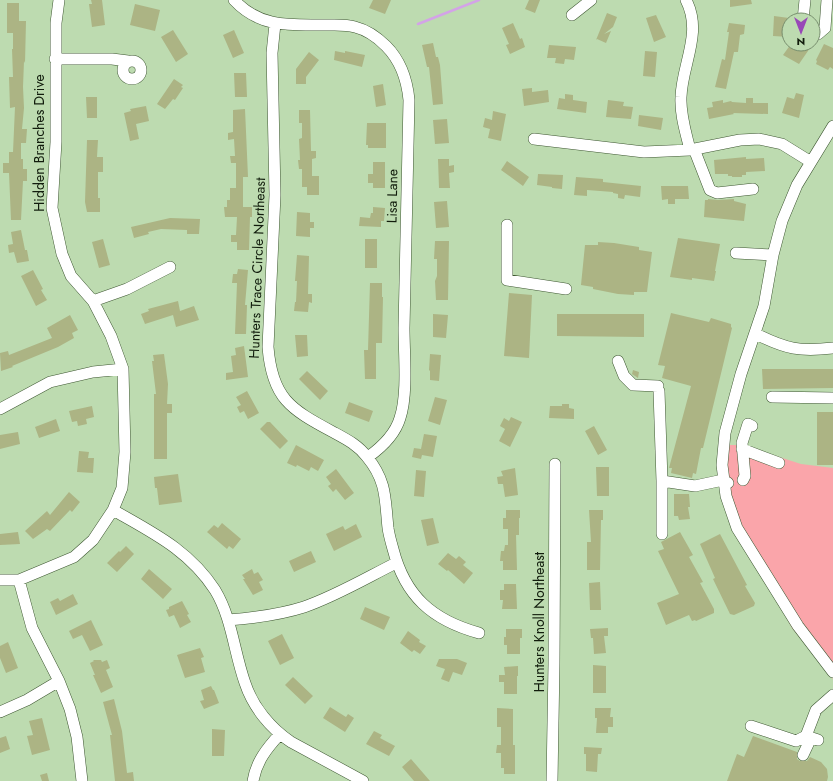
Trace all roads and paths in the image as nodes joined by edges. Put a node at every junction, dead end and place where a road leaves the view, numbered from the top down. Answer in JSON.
{"nodes":[{"id":1,"x":58,"y":0,"type":"edge"},
{"id":2,"x":234,"y":0,"type":"edge"},
{"id":3,"x":591,"y":0,"type":"edge"},
{"id":4,"x":686,"y":0,"type":"edge"},
{"id":5,"x":804,"y":0,"type":"edge"},
{"id":6,"x":826,"y":0,"type":"edge"},
{"id":7,"x":803,"y":12,"type":"edge"},
{"id":8,"x":572,"y":15,"type":"dead end"},
{"id":9,"x":275,"y":24,"type":"junction"},
{"id":10,"x":829,"y":31,"type":"edge"},
{"id":11,"x":55,"y":59,"type":"junction"},
{"id":12,"x":128,"y":62,"type":"dead end"},
{"id":13,"x":831,"y":133,"type":"edge"},
{"id":14,"x":534,"y":139,"type":"dead end"},
{"id":15,"x":692,"y":149,"type":"junction"},
{"id":16,"x":811,"y":162,"type":"junction"},
{"id":17,"x":753,"y":189,"type":"dead end"},
{"id":18,"x":507,"y":225,"type":"dead end"},
{"id":19,"x":736,"y":253,"type":"dead end"},
{"id":20,"x":774,"y":255,"type":"junction"},
{"id":21,"x":170,"y":267,"type":"dead end"},
{"id":22,"x":566,"y":289,"type":"dead end"},
{"id":23,"x":92,"y":301,"type":"junction"},
{"id":24,"x":756,"y":334,"type":"junction"},
{"id":25,"x":833,"y":348,"type":"edge"},
{"id":26,"x":618,"y":361,"type":"dead end"},
{"id":27,"x":123,"y":369,"type":"junction"},
{"id":28,"x":772,"y":397,"type":"dead end"},
{"id":29,"x":833,"y":398,"type":"edge"},
{"id":30,"x":0,"y":409,"type":"edge"},
{"id":31,"x":752,"y":426,"type":"dead end"},
{"id":32,"x":742,"y":449,"type":"junction"},
{"id":33,"x":368,"y":457,"type":"junction"},
{"id":34,"x":779,"y":463,"type":"dead end"},
{"id":35,"x":555,"y":464,"type":"dead end"},
{"id":36,"x":662,"y":481,"type":"junction"},
{"id":37,"x":726,"y":482,"type":"junction"},
{"id":38,"x":113,"y":510,"type":"junction"},
{"id":39,"x":662,"y":534,"type":"dead end"},
{"id":40,"x":396,"y":563,"type":"junction"},
{"id":41,"x":0,"y":580,"type":"edge"},
{"id":42,"x":20,"y":580,"type":"junction"},
{"id":43,"x":228,"y":620,"type":"junction"},
{"id":44,"x":479,"y":632,"type":"dead end"},
{"id":45,"x":833,"y":672,"type":"edge"},
{"id":46,"x":59,"y":681,"type":"junction"},
{"id":47,"x":833,"y":695,"type":"edge"},
{"id":48,"x":0,"y":712,"type":"edge"},
{"id":49,"x":751,"y":726,"type":"dead end"},
{"id":50,"x":280,"y":734,"type":"junction"},
{"id":51,"x":812,"y":738,"type":"junction"},
{"id":52,"x":803,"y":755,"type":"dead end"},
{"id":53,"x":82,"y":781,"type":"edge"},
{"id":54,"x":253,"y":781,"type":"edge"},
{"id":55,"x":363,"y":781,"type":"edge"},
{"id":56,"x":552,"y":781,"type":"edge"}],
"edges":[{"from":1,"to":11,"type":"street","name":"Hidden Branches Drive"},
{"from":2,"to":9,"type":"street","name":"Lisa Lane"},
{"from":3,"to":8,"type":"street"},
{"from":4,"to":15,"type":"street"},
{"from":5,"to":7,"type":"street"},
{"from":6,"to":10,"type":"street"},
{"from":9,"to":33,"type":"street","name":"Hunters Trace Circle Northeast"},
{"from":9,"to":33,"type":"street","name":"Lisa Lane"},
{"from":11,"to":12,"type":"street"},
{"from":11,"to":23,"type":"street","name":"Hidden Branches Drive"},
{"from":13,"to":16,"type":"street"},
{"from":14,"to":15,"type":"street"},
{"from":15,"to":16,"type":"street"},
{"from":15,"to":17,"type":"street"},
{"from":16,"to":20,"type":"street"},
{"from":18,"to":22,"type":"street"},
{"from":19,"to":20,"type":"street"},
{"from":20,"to":24,"type":"street"},
{"from":21,"to":23,"type":"street"},
{"from":23,"to":27,"type":"street","name":"Hidden Branches Drive"},
{"from":24,"to":25,"type":"street"},
{"from":24,"to":37,"type":"street"},
{"from":26,"to":36,"type":"street"},
{"from":27,"to":30,"type":"street"},
{"from":27,"to":38,"type":"street","name":"Hidden Branches Drive"},
{"from":28,"to":29,"type":"street"},
{"from":31,"to":32,"type":"street"},
{"from":32,"to":34,"type":"street"},
{"from":32,"to":37,"type":"street"},
{"from":33,"to":40,"type":"street","name":"Hunters Trace Circle Northeast"},
{"from":35,"to":56,"type":"street","name":"Hunters Knoll Northeast"},
{"from":36,"to":37,"type":"street"},
{"from":36,"to":39,"type":"street"},
{"from":37,"to":45,"type":"street"},
{"from":38,"to":42,"type":"street","name":"Hidden Branches Drive"},
{"from":38,"to":43,"type":"street"},
{"from":40,"to":43,"type":"street"},
{"from":40,"to":44,"type":"street","name":"Hunters Trace Circle Northeast"},
{"from":41,"to":42,"type":"street","name":"Hidden Branches Drive"},
{"from":42,"to":46,"type":"street"},
{"from":43,"to":50,"type":"street"},
{"from":46,"to":48,"type":"street"},
{"from":46,"to":53,"type":"street"},
{"from":47,"to":51,"type":"street"},
{"from":49,"to":51,"type":"street"},
{"from":50,"to":54,"type":"street"},
{"from":50,"to":55,"type":"street"},
{"from":51,"to":52,"type":"street"}]}
